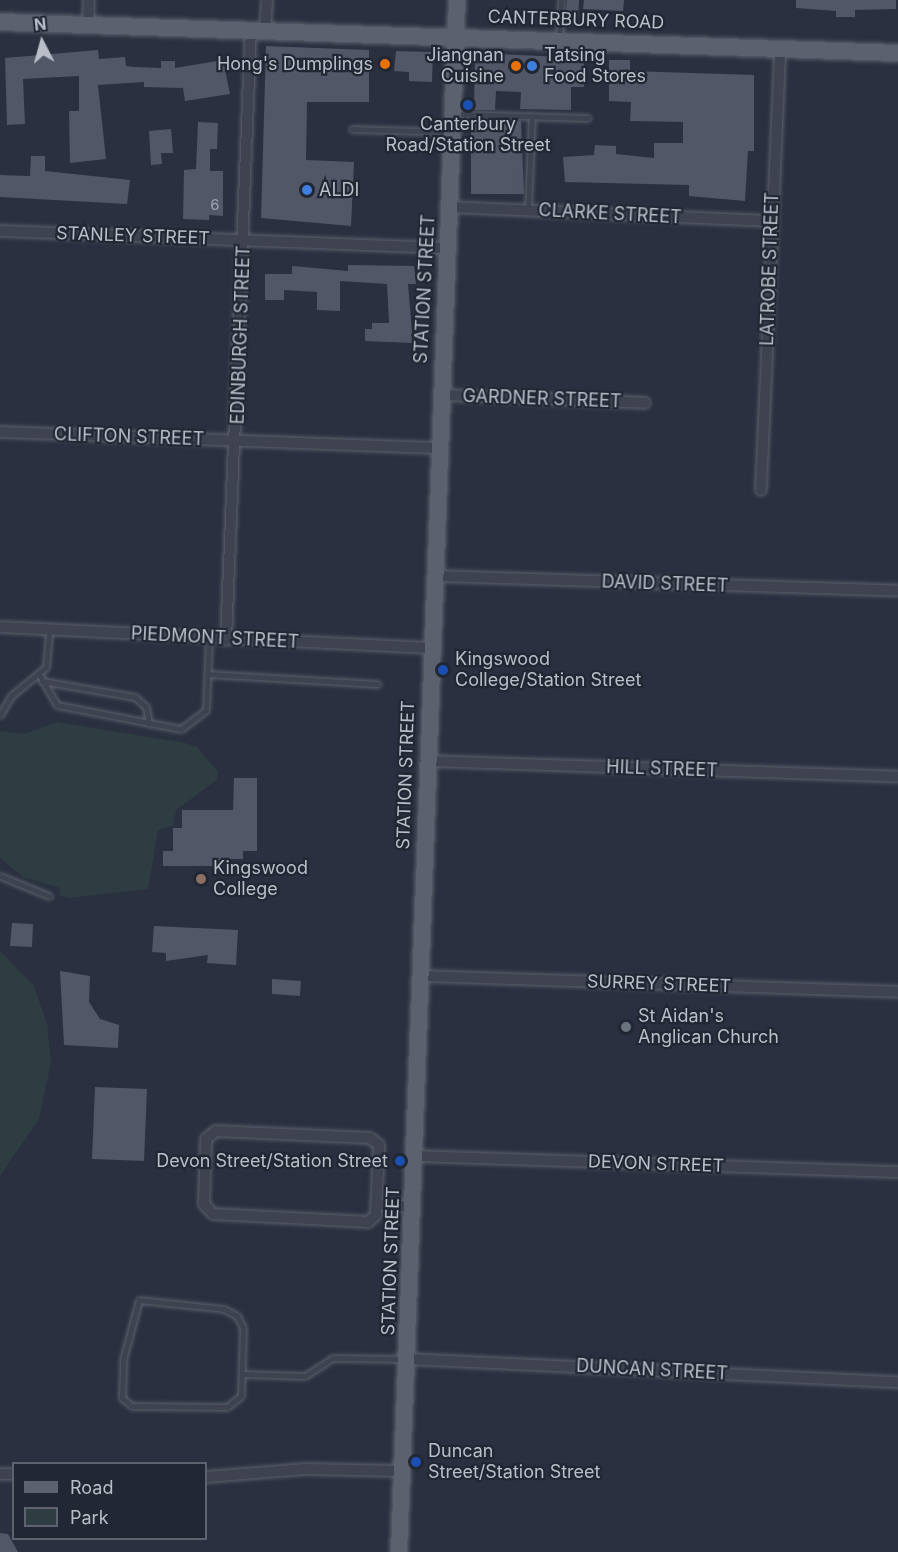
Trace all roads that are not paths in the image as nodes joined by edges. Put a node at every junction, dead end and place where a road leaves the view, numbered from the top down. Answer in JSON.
{"nodes":[{"id":1,"x":89,"y":0,"type":"edge"},
{"id":2,"x":267,"y":0,"type":"edge"},
{"id":3,"x":457,"y":0,"type":"edge"},
{"id":4,"x":561,"y":0,"type":"edge"},
{"id":5,"x":0,"y":22,"type":"edge"},
{"id":6,"x":88,"y":25,"type":"junction"},
{"id":7,"x":258,"y":29,"type":"junction"},
{"id":8,"x":456,"y":34,"type":"junction"},
{"id":9,"x":559,"y":39,"type":"junction"},
{"id":10,"x":780,"y":48,"type":"junction"},
{"id":11,"x":898,"y":53,"type":"edge"},
{"id":12,"x":452,"y":113,"type":"junction"},
{"id":13,"x":532,"y":116,"type":"junction"},
{"id":14,"x":588,"y":118,"type":"dead end"},
{"id":15,"x":351,"y":129,"type":"dead end"},
{"id":16,"x":452,"y":132,"type":"junction"},
{"id":17,"x":448,"y":207,"type":"junction"},
{"id":18,"x":528,"y":210,"type":"junction"},
{"id":19,"x":771,"y":221,"type":"junction"},
{"id":20,"x":0,"y":231,"type":"edge"},
{"id":21,"x":243,"y":239,"type":"junction"},
{"id":22,"x":446,"y":248,"type":"junction"},
{"id":23,"x":440,"y":395,"type":"junction"},
{"id":24,"x":645,"y":403,"type":"dead end"},
{"id":25,"x":0,"y":432,"type":"edge"},
{"id":26,"x":238,"y":442,"type":"junction"},
{"id":27,"x":437,"y":448,"type":"junction"},
{"id":28,"x":761,"y":490,"type":"dead end"},
{"id":29,"x":433,"y":576,"type":"junction"},
{"id":30,"x":898,"y":591,"type":"edge"},
{"id":31,"x":0,"y":627,"type":"edge"},
{"id":32,"x":49,"y":629,"type":"junction"},
{"id":33,"x":209,"y":639,"type":"junction"},
{"id":34,"x":226,"y":640,"type":"junction"},
{"id":35,"x":430,"y":648,"type":"junction"},
{"id":36,"x":39,"y":674,"type":"junction"},
{"id":37,"x":208,"y":674,"type":"junction"},
{"id":38,"x":42,"y":681,"type":"junction"},
{"id":39,"x":378,"y":684,"type":"dead end"},
{"id":40,"x":0,"y":715,"type":"edge"},
{"id":41,"x":149,"y":724,"type":"junction"},
{"id":42,"x":425,"y":761,"type":"junction"},
{"id":43,"x":898,"y":777,"type":"edge"},
{"id":44,"x":0,"y":876,"type":"edge"},
{"id":45,"x":49,"y":896,"type":"dead end"},
{"id":46,"x":419,"y":976,"type":"junction"},
{"id":47,"x":898,"y":992,"type":"edge"},
{"id":48,"x":413,"y":1156,"type":"junction"},
{"id":49,"x":898,"y":1172,"type":"edge"},
{"id":50,"x":376,"y":1204,"type":"junction"},
{"id":51,"x":412,"y":1206,"type":"junction"},
{"id":52,"x":407,"y":1359,"type":"junction"},
{"id":53,"x":243,"y":1374,"type":"junction"},
{"id":54,"x":898,"y":1382,"type":"edge"},
{"id":55,"x":401,"y":1471,"type":"junction"},
{"id":56,"x":207,"y":1477,"type":"edge"},
{"id":57,"x":399,"y":1552,"type":"edge"}],
"edges":[{"from":1,"to":6,"type":"street"},
{"from":2,"to":7,"type":"street","name":"EDINBURGH STREET"},
{"from":3,"to":8,"type":"main road","name":"STATION STREET"},
{"from":4,"to":9,"type":"lane"},
{"from":5,"to":6,"type":"main road","name":"CANTERBURY ROAD"},
{"from":6,"to":7,"type":"main road","name":"CANTERBURY ROAD"},
{"from":7,"to":8,"type":"main road","name":"CANTERBURY ROAD"},
{"from":7,"to":21,"type":"street","name":"EDINBURGH STREET"},
{"from":8,"to":9,"type":"main road","name":"CANTERBURY ROAD"},
{"from":8,"to":12,"type":"main road","name":"STATION STREET"},
{"from":9,"to":10,"type":"main road","name":"CANTERBURY ROAD"},
{"from":10,"to":11,"type":"main road","name":"CANTERBURY ROAD"},
{"from":10,"to":19,"type":"street","name":"LATROBE STREET"},
{"from":12,"to":13,"type":"lane"},
{"from":12,"to":16,"type":"main road","name":"STATION STREET"},
{"from":13,"to":14,"type":"lane"},
{"from":13,"to":18,"type":"lane"},
{"from":15,"to":16,"type":"lane"},
{"from":16,"to":17,"type":"main road","name":"STATION STREET"},
{"from":17,"to":18,"type":"street","name":"CLARKE STREET"},
{"from":17,"to":22,"type":"main road","name":"STATION STREET"},
{"from":18,"to":19,"type":"street","name":"CLARKE STREET"},
{"from":19,"to":28,"type":"street","name":"LATROBE STREET"},
{"from":20,"to":21,"type":"street","name":"STANLEY STREET"},
{"from":21,"to":22,"type":"street","name":"STANLEY STREET"},
{"from":21,"to":26,"type":"street","name":"EDINBURGH STREET"},
{"from":22,"to":23,"type":"main road","name":"STATION STREET"},
{"from":23,"to":24,"type":"street","name":"GARDNER STREET"},
{"from":23,"to":27,"type":"main road","name":"STATION STREET"},
{"from":25,"to":26,"type":"street","name":"CLIFTON STREET"},
{"from":26,"to":27,"type":"street","name":"CLIFTON STREET"},
{"from":26,"to":34,"type":"street","name":"EDINBURGH STREET"},
{"from":27,"to":29,"type":"main road","name":"STATION STREET"},
{"from":29,"to":30,"type":"street","name":"DAVID STREET"},
{"from":29,"to":35,"type":"main road","name":"STATION STREET"},
{"from":31,"to":32,"type":"street","name":"PIEDMONT STREET"},
{"from":32,"to":33,"type":"street","name":"PIEDMONT STREET"},
{"from":32,"to":36,"type":"lane"},
{"from":33,"to":34,"type":"street","name":"PIEDMONT STREET"},
{"from":33,"to":37,"type":"lane"},
{"from":34,"to":35,"type":"street","name":"PIEDMONT STREET"},
{"from":35,"to":42,"type":"main road","name":"STATION STREET"},
{"from":36,"to":38,"type":"lane"},
{"from":36,"to":40,"type":"lane"},
{"from":37,"to":39,"type":"lane"},
{"from":37,"to":41,"type":"lane"},
{"from":38,"to":41,"type":"lane"},
{"from":38,"to":41,"type":"lane"},
{"from":42,"to":43,"type":"street","name":"HILL STREET"},
{"from":42,"to":46,"type":"main road","name":"STATION STREET"},
{"from":44,"to":45,"type":"lane"},
{"from":46,"to":47,"type":"street","name":"SURREY STREET"},
{"from":46,"to":48,"type":"main road","name":"STATION STREET"},
{"from":48,"to":49,"type":"street","name":"DEVON STREET"},
{"from":48,"to":51,"type":"main road","name":"STATION STREET"},
{"from":50,"to":50,"type":"street"},
{"from":50,"to":51,"type":"street"},
{"from":51,"to":52,"type":"main road","name":"STATION STREET"},
{"from":52,"to":53,"type":"lane"},
{"from":52,"to":54,"type":"street","name":"DUNCAN STREET"},
{"from":52,"to":55,"type":"main road","name":"STATION STREET"},
{"from":53,"to":53,"type":"lane"},
{"from":55,"to":56,"type":"street"},
{"from":55,"to":57,"type":"main road","name":"STATION STREET"}]}
